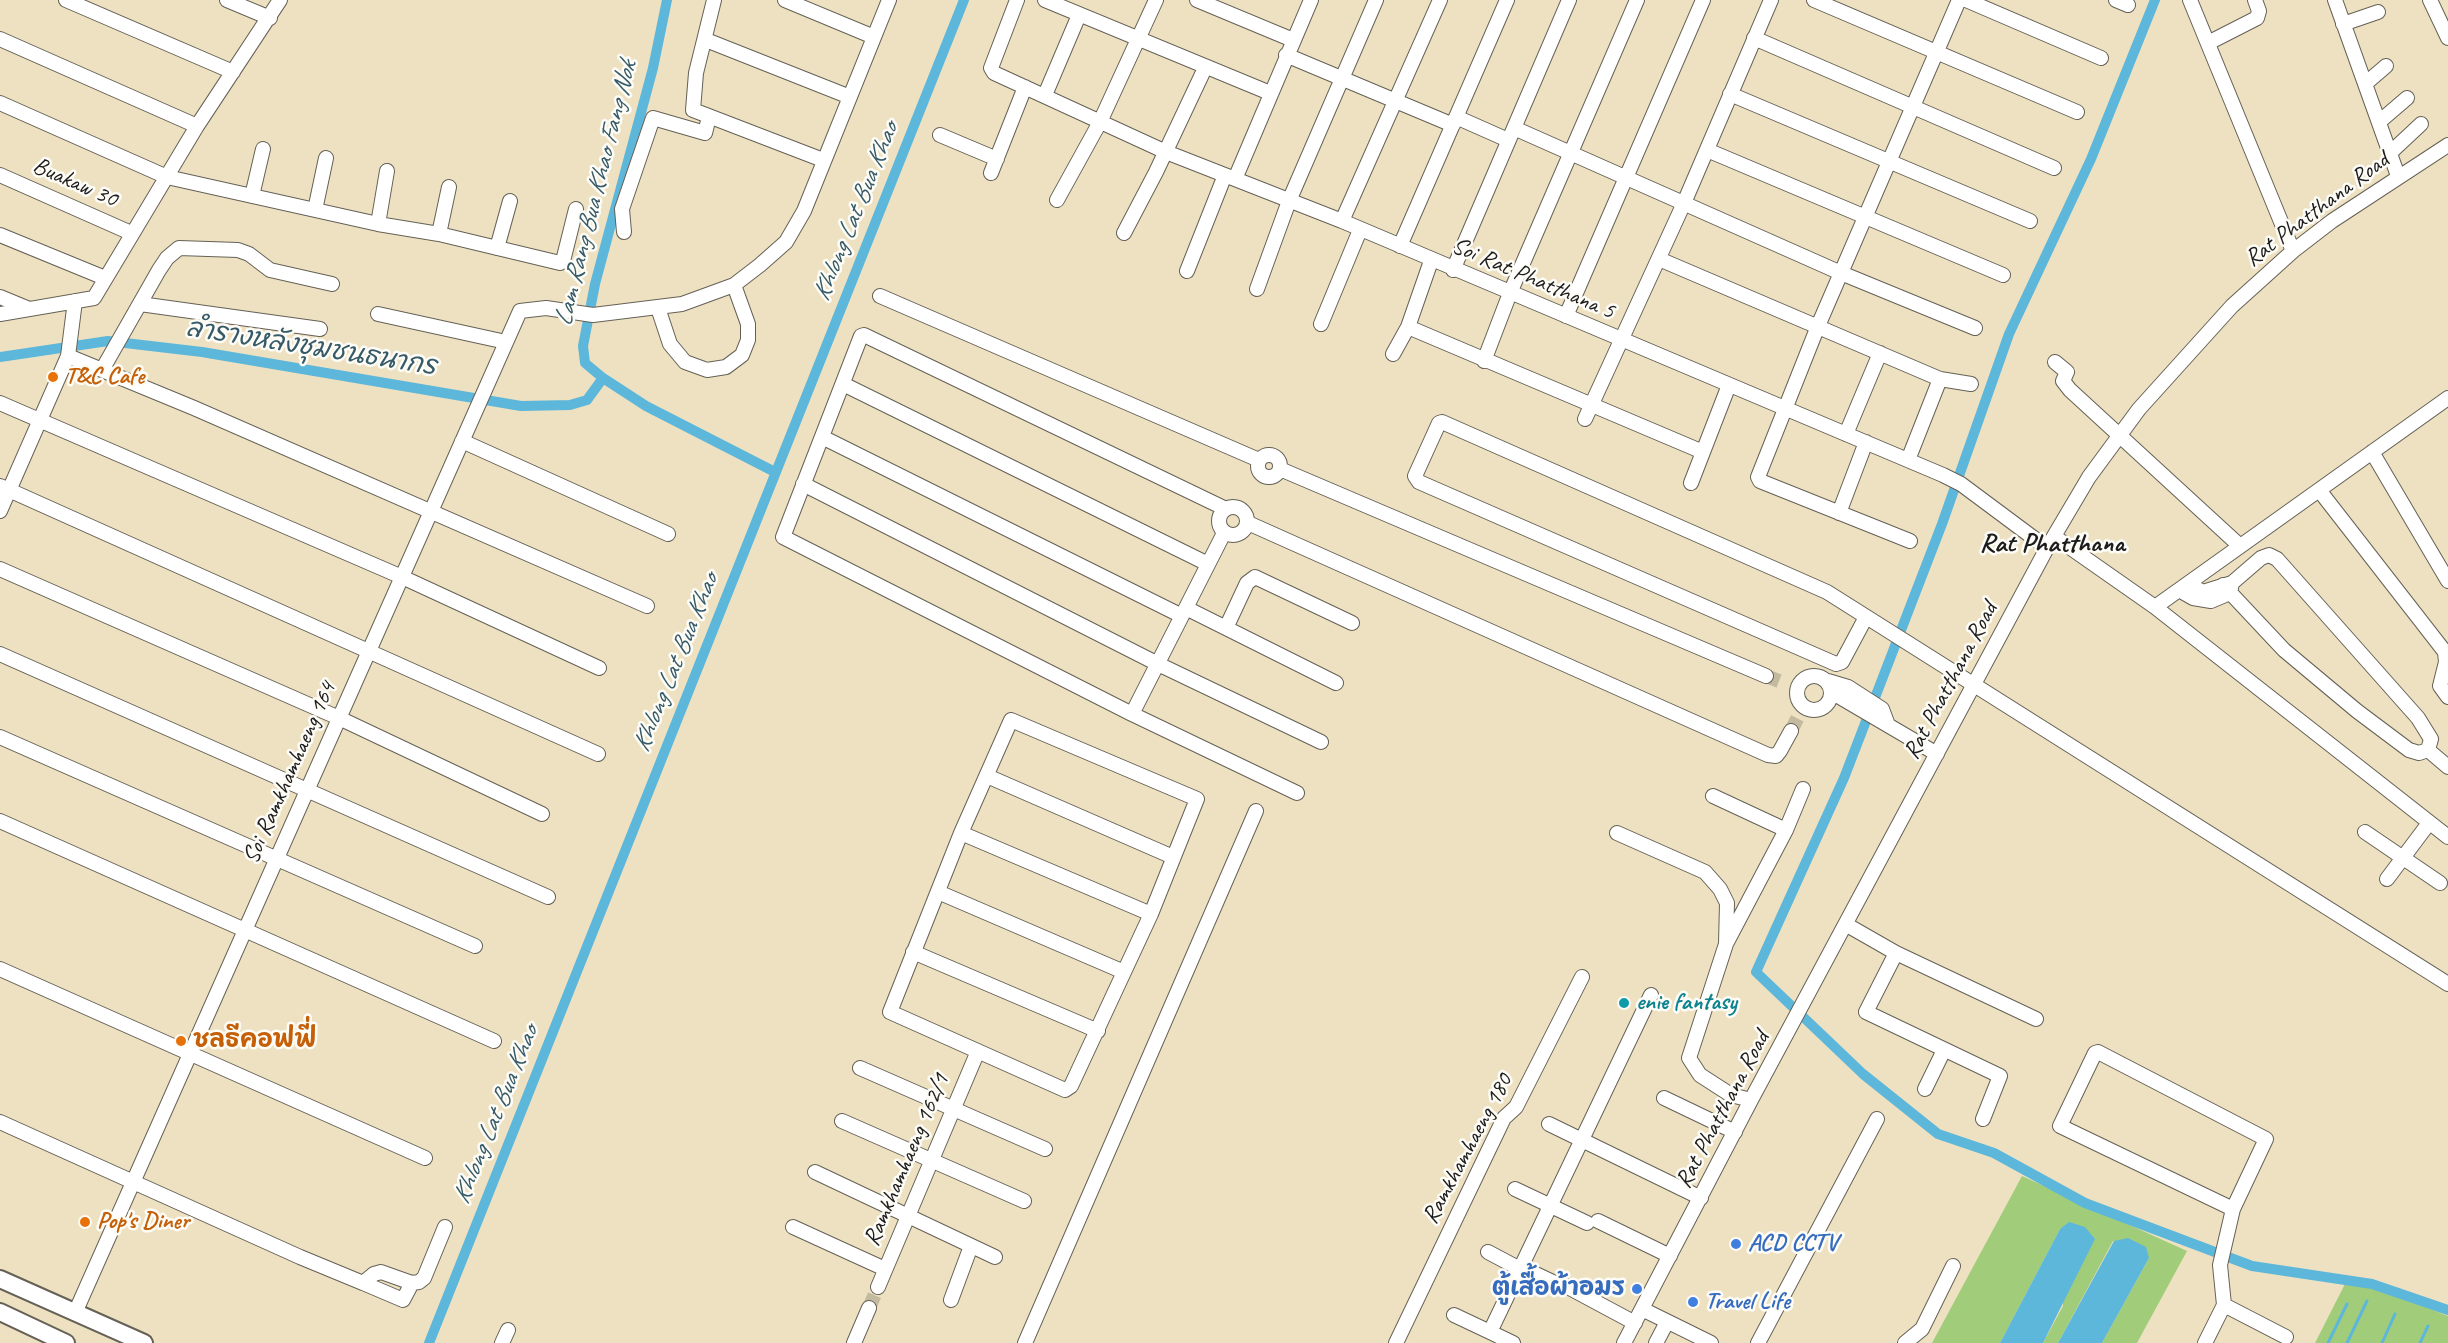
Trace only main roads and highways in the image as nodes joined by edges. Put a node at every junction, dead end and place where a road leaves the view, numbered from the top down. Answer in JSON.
{"nodes":[{"id":1,"x":0,"y":1279,"type":"edge"},
{"id":2,"x":0,"y":1312,"type":"edge"},
{"id":3,"x":63,"y":1342,"type":"edge"},
{"id":4,"x":144,"y":1343,"type":"edge"}],
"edges":[{"from":1,"to":4,"type":"main road"},
{"from":2,"to":3,"type":"main road"}]}
